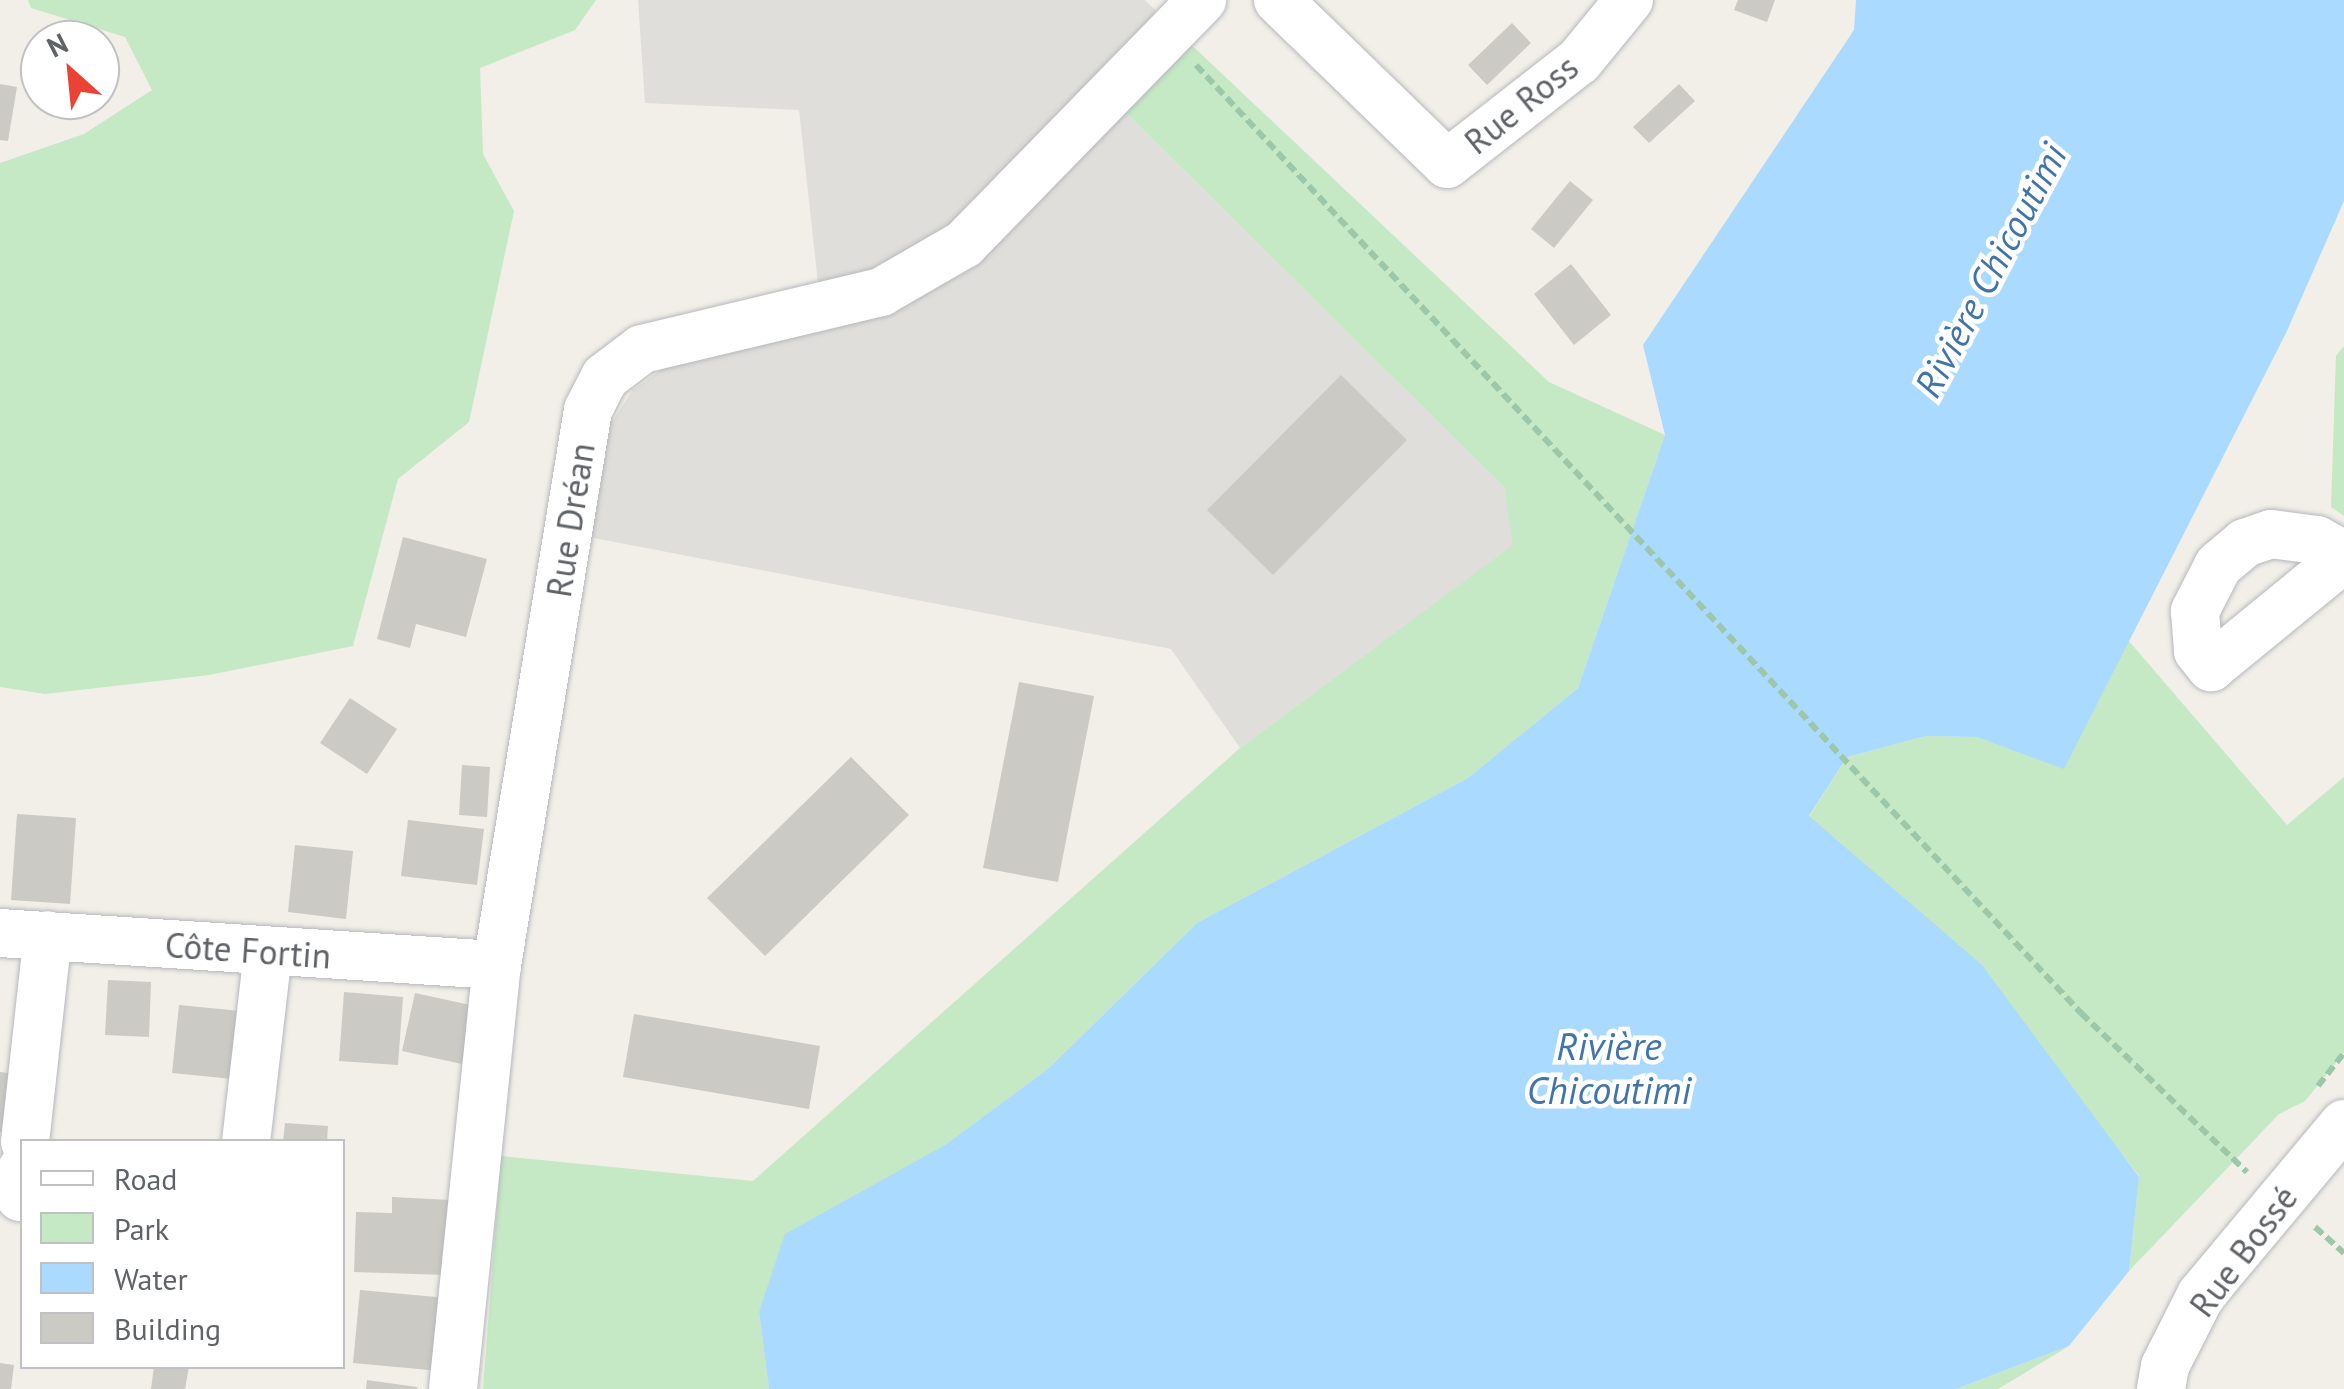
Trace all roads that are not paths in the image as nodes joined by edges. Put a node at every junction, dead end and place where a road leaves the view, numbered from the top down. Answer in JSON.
{"nodes":[{"id":1,"x":1202,"y":0,"type":"edge"},
{"id":2,"x":1278,"y":0,"type":"edge"},
{"id":3,"x":1629,"y":0,"type":"edge"},
{"id":4,"x":0,"y":932,"type":"edge"},
{"id":5,"x":48,"y":935,"type":"junction"},
{"id":6,"x":268,"y":952,"type":"junction"},
{"id":7,"x":497,"y":966,"type":"junction"},
{"id":8,"x":2344,"y":1124,"type":"edge"},
{"id":9,"x":26,"y":1139,"type":"edge"},
{"id":10,"x":246,"y":1139,"type":"edge"},
{"id":11,"x":453,"y":1389,"type":"edge"},
{"id":12,"x":2161,"y":1389,"type":"edge"}],
"edges":[{"from":1,"to":7,"type":"street","name":"Rue Dréan"},
{"from":2,"to":3,"type":"street","name":"Rue Ross"},
{"from":4,"to":5,"type":"street","name":"Côte Fortin"},
{"from":5,"to":6,"type":"street","name":"Côte Fortin"},
{"from":5,"to":9,"type":"street"},
{"from":6,"to":7,"type":"street","name":"Côte Fortin"},
{"from":6,"to":10,"type":"street"},
{"from":7,"to":11,"type":"street","name":"Rue Dréan"},
{"from":8,"to":12,"type":"street","name":"Rue Bossé"}]}
